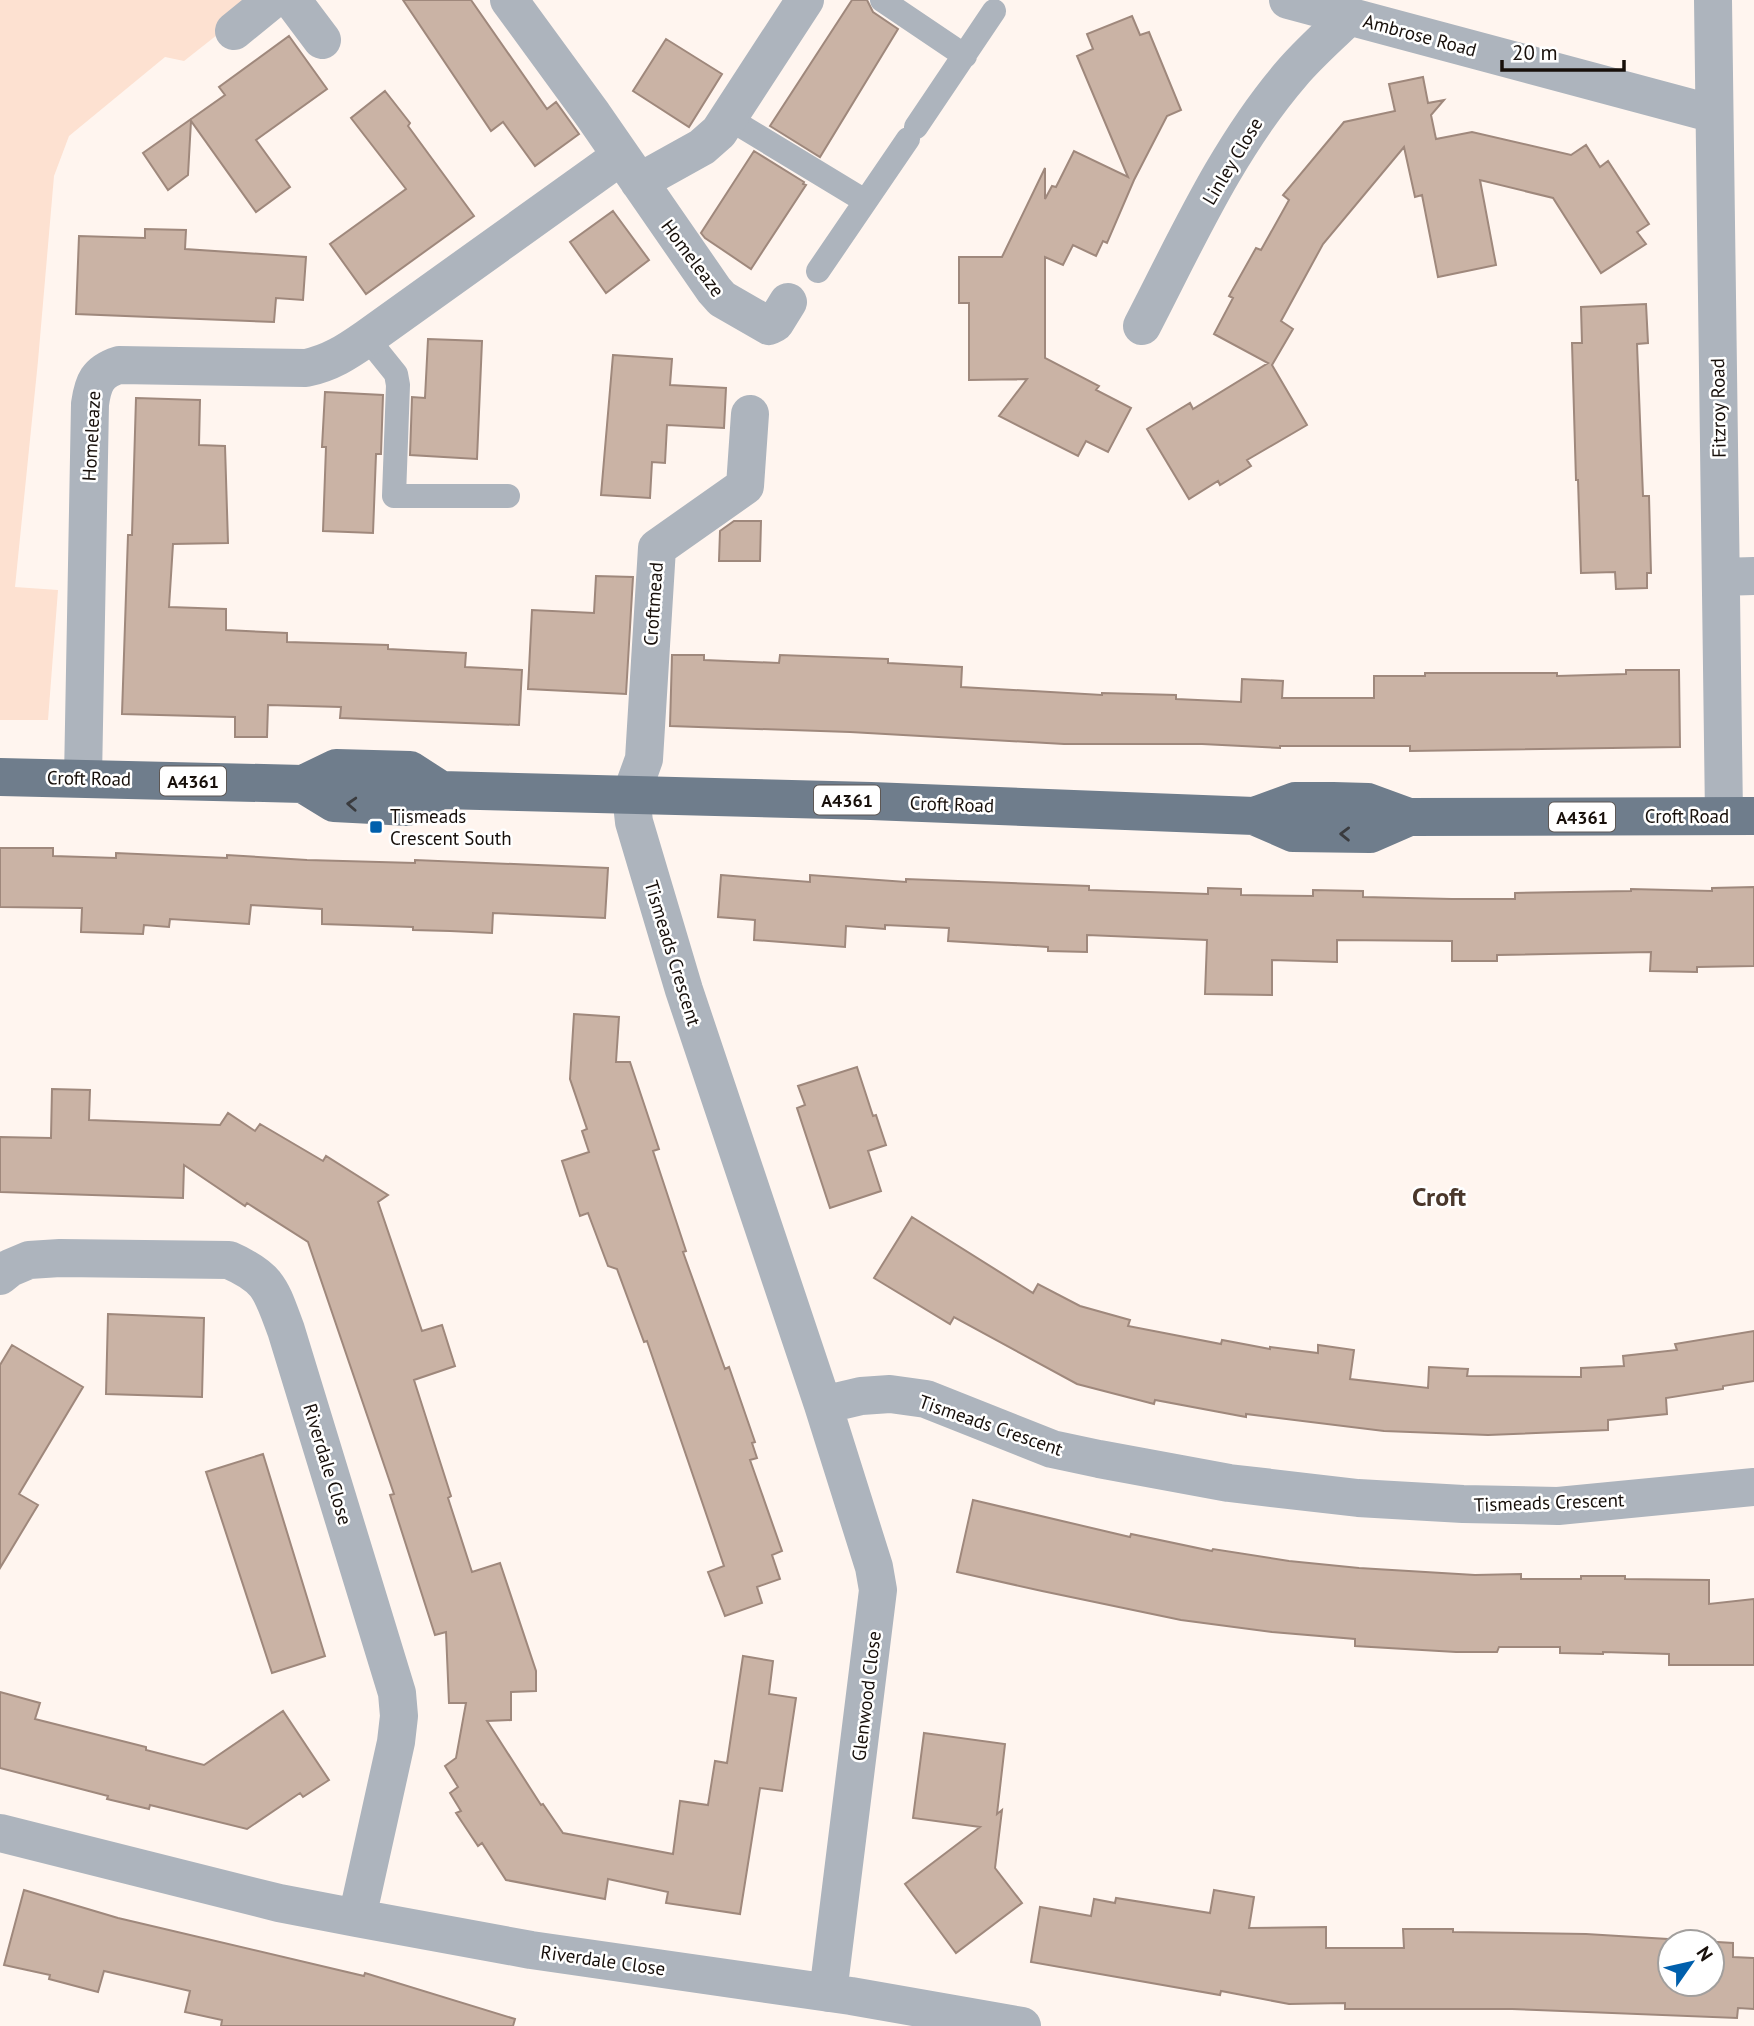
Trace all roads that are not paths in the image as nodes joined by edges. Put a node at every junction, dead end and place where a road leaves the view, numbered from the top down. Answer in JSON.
{"nodes":[{"id":1,"x":272,"y":0,"type":"edge"},
{"id":2,"x":292,"y":0,"type":"edge"},
{"id":3,"x":509,"y":0,"type":"edge"},
{"id":4,"x":805,"y":0,"type":"edge"},
{"id":5,"x":882,"y":0,"type":"edge"},
{"id":6,"x":1288,"y":0,"type":"edge"},
{"id":7,"x":1713,"y":0,"type":"edge"},
{"id":8,"x":994,"y":11,"type":"dead end"},
{"id":9,"x":1349,"y":16,"type":"junction"},
{"id":10,"x":234,"y":32,"type":"dead end"},
{"id":11,"x":323,"y":40,"type":"dead end"},
{"id":12,"x":965,"y":56,"type":"junction"},
{"id":13,"x":1714,"y":114,"type":"junction"},
{"id":14,"x":729,"y":118,"type":"junction"},
{"id":15,"x":630,"y":169,"type":"junction"},
{"id":16,"x":864,"y":201,"type":"junction"},
{"id":17,"x":818,"y":271,"type":"dead end"},
{"id":18,"x":788,"y":302,"type":"dead end"},
{"id":19,"x":1142,"y":326,"type":"dead end"},
{"id":20,"x":367,"y":338,"type":"junction"},
{"id":21,"x":750,"y":414,"type":"dead end"},
{"id":22,"x":508,"y":496,"type":"dead end"},
{"id":23,"x":1737,"y":576,"type":"edge"},
{"id":24,"x":0,"y":778,"type":"edge"},
{"id":25,"x":83,"y":778,"type":"junction"},
{"id":26,"x":631,"y":795,"type":"junction"},
{"id":27,"x":1739,"y":816,"type":"edge"},
{"id":28,"x":0,"y":1276,"type":"edge"},
{"id":29,"x":823,"y":1405,"type":"junction"},
{"id":30,"x":1754,"y":1487,"type":"edge"},
{"id":31,"x":0,"y":1833,"type":"edge"},
{"id":32,"x":357,"y":1918,"type":"junction"},
{"id":33,"x":828,"y":1993,"type":"junction"},
{"id":34,"x":1022,"y":2026,"type":"edge"}],
"edges":[{"from":1,"to":10,"type":"street"},
{"from":2,"to":11,"type":"street"},
{"from":3,"to":15,"type":"street","name":"Homeleaze"},
{"from":4,"to":14,"type":"street","name":"Homeleaze"},
{"from":5,"to":12,"type":"lane"},
{"from":6,"to":9,"type":"street","name":"Ambrose Road"},
{"from":7,"to":13,"type":"street","name":"Fitzroy Road"},
{"from":8,"to":12,"type":"lane"},
{"from":9,"to":13,"type":"street","name":"Ambrose Road"},
{"from":9,"to":19,"type":"street","name":"Linley Close"},
{"from":12,"to":16,"type":"lane"},
{"from":13,"to":23,"type":"street","name":"Fitzroy Road"},
{"from":14,"to":15,"type":"street","name":"Homeleaze"},
{"from":14,"to":16,"type":"lane"},
{"from":15,"to":18,"type":"street","name":"Homeleaze"},
{"from":15,"to":20,"type":"street","name":"Homeleaze"},
{"from":16,"to":17,"type":"lane"},
{"from":20,"to":22,"type":"lane"},
{"from":20,"to":25,"type":"street","name":"Homeleaze"},
{"from":21,"to":26,"type":"street","name":"Croftmead"},
{"from":23,"to":27,"type":"street","name":"Fitzroy Road"},
{"from":24,"to":25,"type":"main road","name":"Croft Road","number":"A4361"},
{"from":25,"to":26,"type":"main road","name":"Croft Road","number":"A4361"},
{"from":26,"to":27,"type":"main road","name":"Croft Road","number":"A4361"},
{"from":26,"to":29,"type":"street","name":"Tismeads Crescent"},
{"from":28,"to":32,"type":"street","name":"Riverdale Close"},
{"from":29,"to":30,"type":"street","name":"Tismeads Crescent"},
{"from":29,"to":33,"type":"street","name":"Glenwood Close"},
{"from":31,"to":32,"type":"street","name":"Riverdale Close"},
{"from":32,"to":33,"type":"street","name":"Riverdale Close"},
{"from":33,"to":34,"type":"street"}]}
